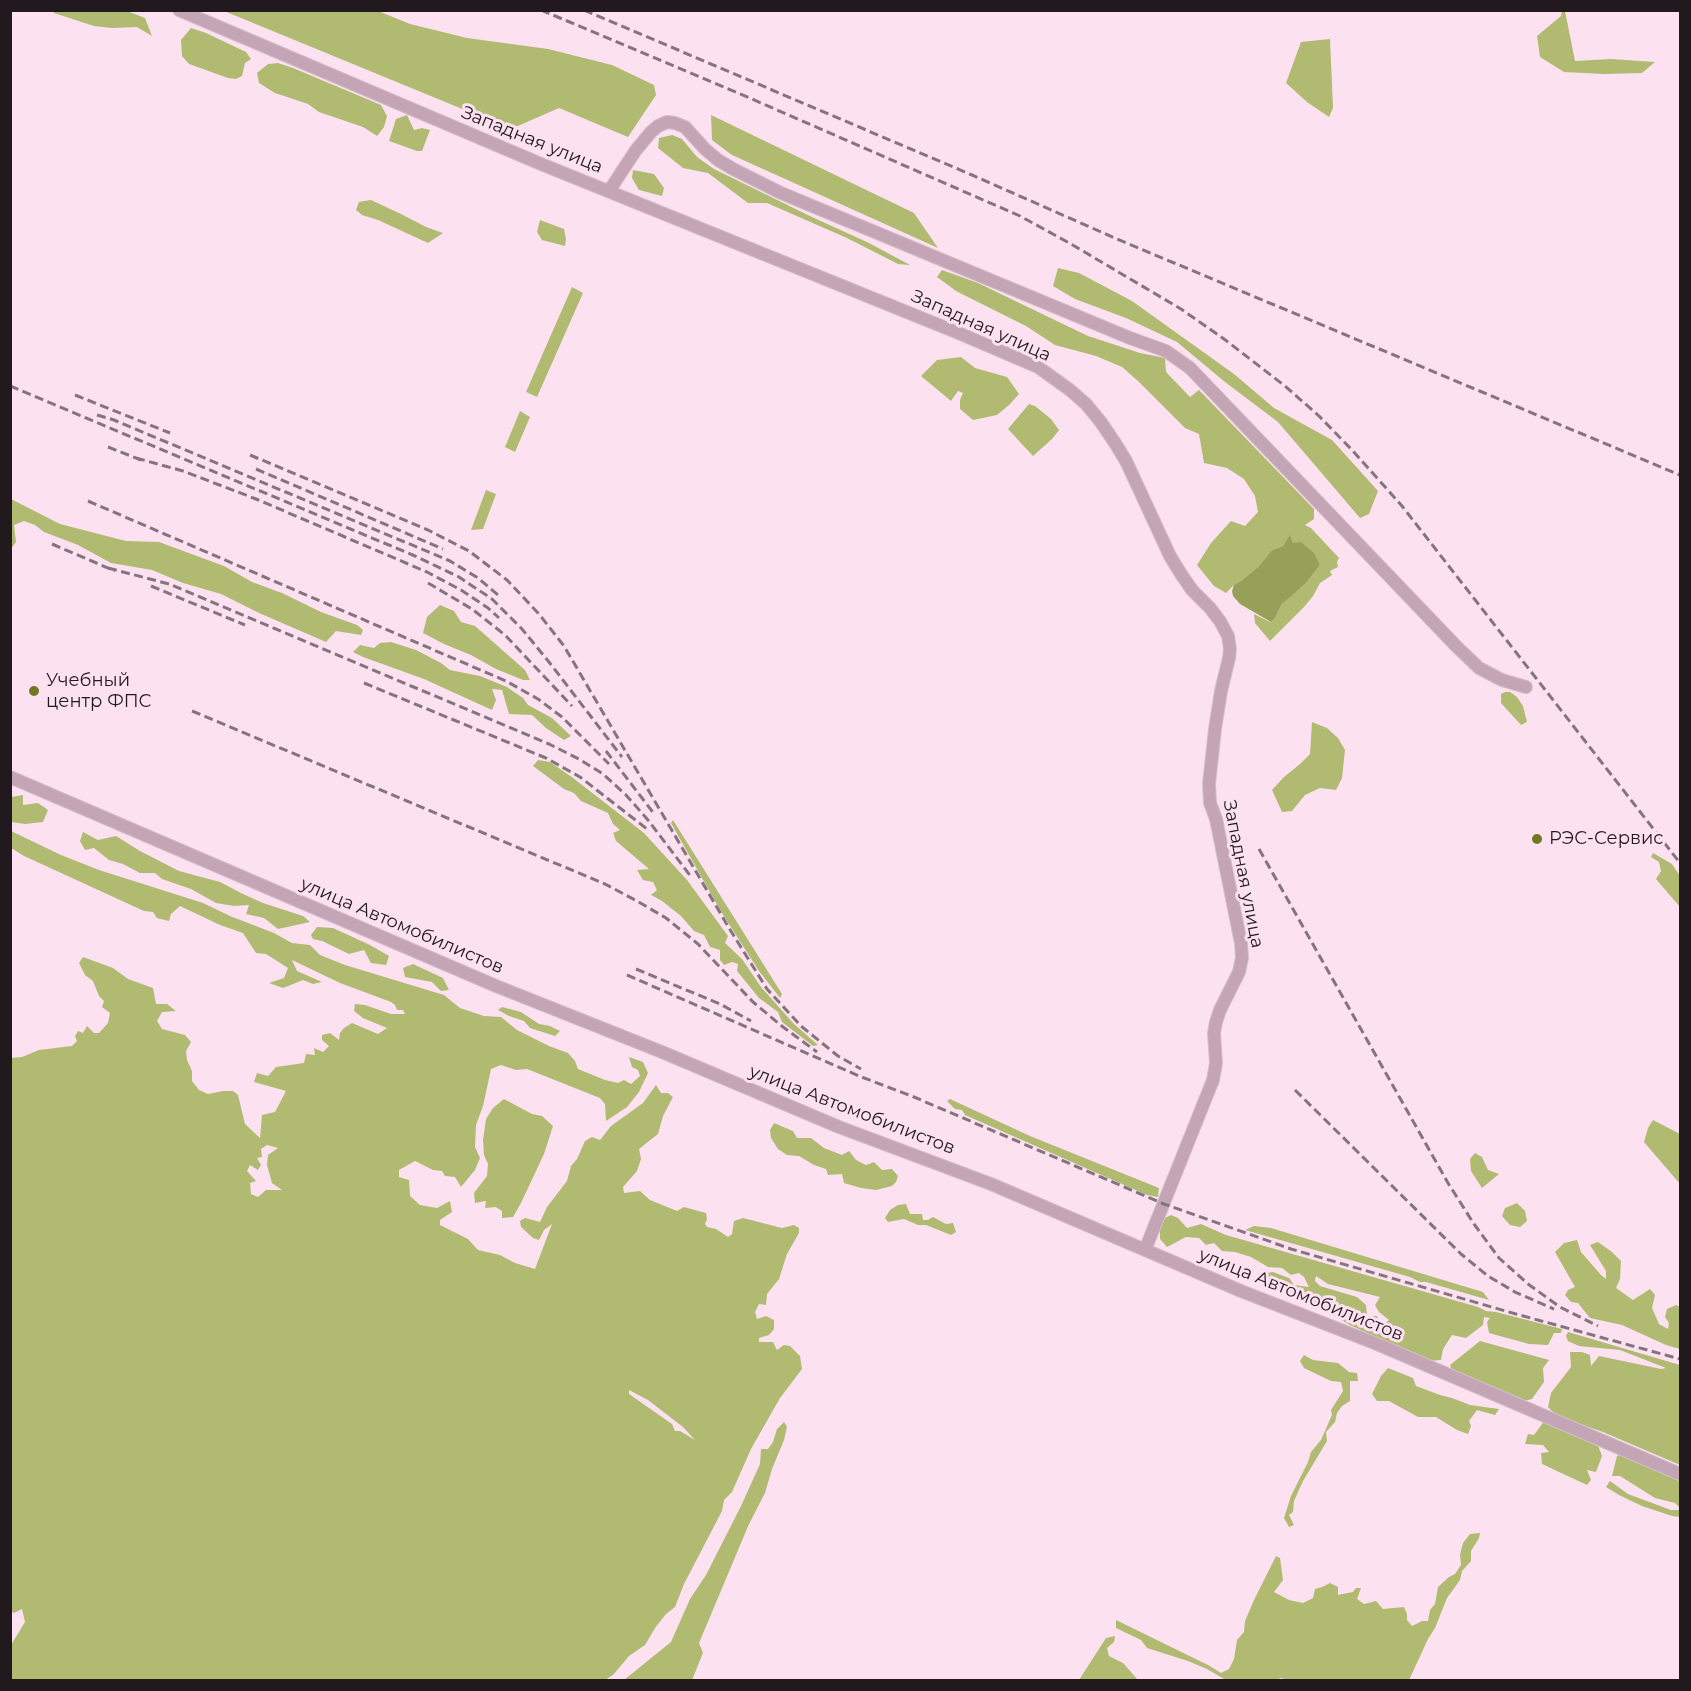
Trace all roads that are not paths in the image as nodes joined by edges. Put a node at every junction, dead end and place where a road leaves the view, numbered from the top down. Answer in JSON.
{"nodes":[{"id":1,"x":179,"y":10,"type":"edge"},
{"id":2,"x":609,"y":191,"type":"junction"},
{"id":3,"x":1526,"y":687,"type":"dead end"},
{"id":4,"x":10,"y":777,"type":"edge"},
{"id":5,"x":1145,"y":1250,"type":"junction"},
{"id":6,"x":1680,"y":1474,"type":"edge"}],
"edges":[{"from":1,"to":2,"type":"street","name":"Западная улица"},
{"from":2,"to":3,"type":"street"},
{"from":2,"to":5,"type":"street","name":"Западная улица"},
{"from":4,"to":5,"type":"street","name":"улица Автомобилистов"},
{"from":5,"to":6,"type":"street","name":"улица Автомобилистов"}]}
